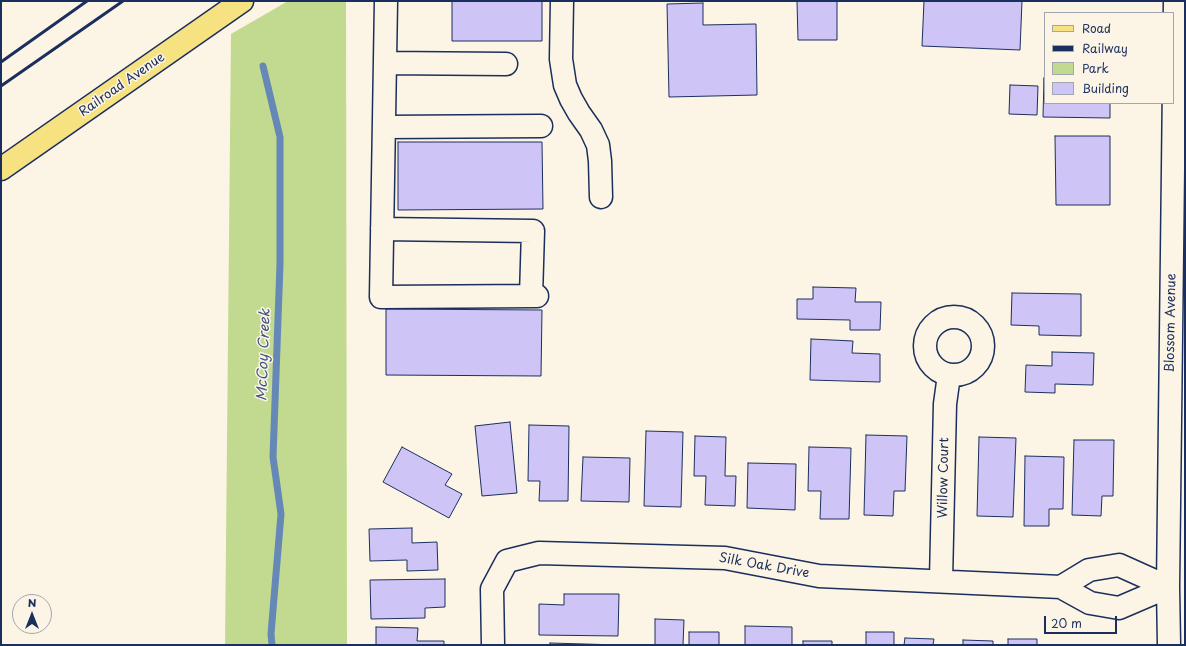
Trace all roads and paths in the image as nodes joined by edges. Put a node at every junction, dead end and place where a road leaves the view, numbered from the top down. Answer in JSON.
{"nodes":[{"id":1,"x":242,"y":1,"type":"edge"},
{"id":2,"x":386,"y":1,"type":"edge"},
{"id":3,"x":562,"y":1,"type":"edge"},
{"id":4,"x":1175,"y":1,"type":"edge"},
{"id":5,"x":385,"y":63,"type":"junction"},
{"id":6,"x":506,"y":64,"type":"dead end"},
{"id":7,"x":541,"y":126,"type":"dead end"},
{"id":8,"x":384,"y":127,"type":"junction"},
{"id":9,"x":1,"y":169,"type":"edge"},
{"id":10,"x":601,"y":197,"type":"dead end"},
{"id":11,"x":382,"y":229,"type":"junction"},
{"id":12,"x":1178,"y":252,"type":"edge"},
{"id":13,"x":949,"y":375,"type":"dead end"},
{"id":14,"x":1177,"y":483,"type":"edge"},
{"id":15,"x":941,"y":580,"type":"junction"},
{"id":16,"x":1061,"y":586,"type":"junction"},
{"id":17,"x":1168,"y":587,"type":"junction"},
{"id":18,"x":493,"y":645,"type":"edge"},
{"id":19,"x":1169,"y":645,"type":"edge"}],
"edges":[{"from":1,"to":9,"type":"main road","name":"Railroad Avenue"},
{"from":2,"to":5,"type":"street"},
{"from":3,"to":10,"type":"street"},
{"from":4,"to":12,"type":"street","name":"Blossom Avenue"},
{"from":5,"to":6,"type":"street"},
{"from":5,"to":8,"type":"street"},
{"from":7,"to":8,"type":"street"},
{"from":8,"to":11,"type":"street"},
{"from":11,"to":11,"type":"street"},
{"from":12,"to":14,"type":"street","name":"Blossom Avenue"},
{"from":13,"to":15,"type":"street","name":"Willow Court"},
{"from":14,"to":17,"type":"street","name":"Blossom Avenue"},
{"from":15,"to":16,"type":"street","name":"Silk Oak Drive"},
{"from":15,"to":18,"type":"street","name":"Silk Oak Drive"},
{"from":16,"to":17,"type":"street","name":"Silk Oak Drive"},
{"from":16,"to":17,"type":"street"},
{"from":17,"to":19,"type":"street","name":"Blossom Avenue"}]}
